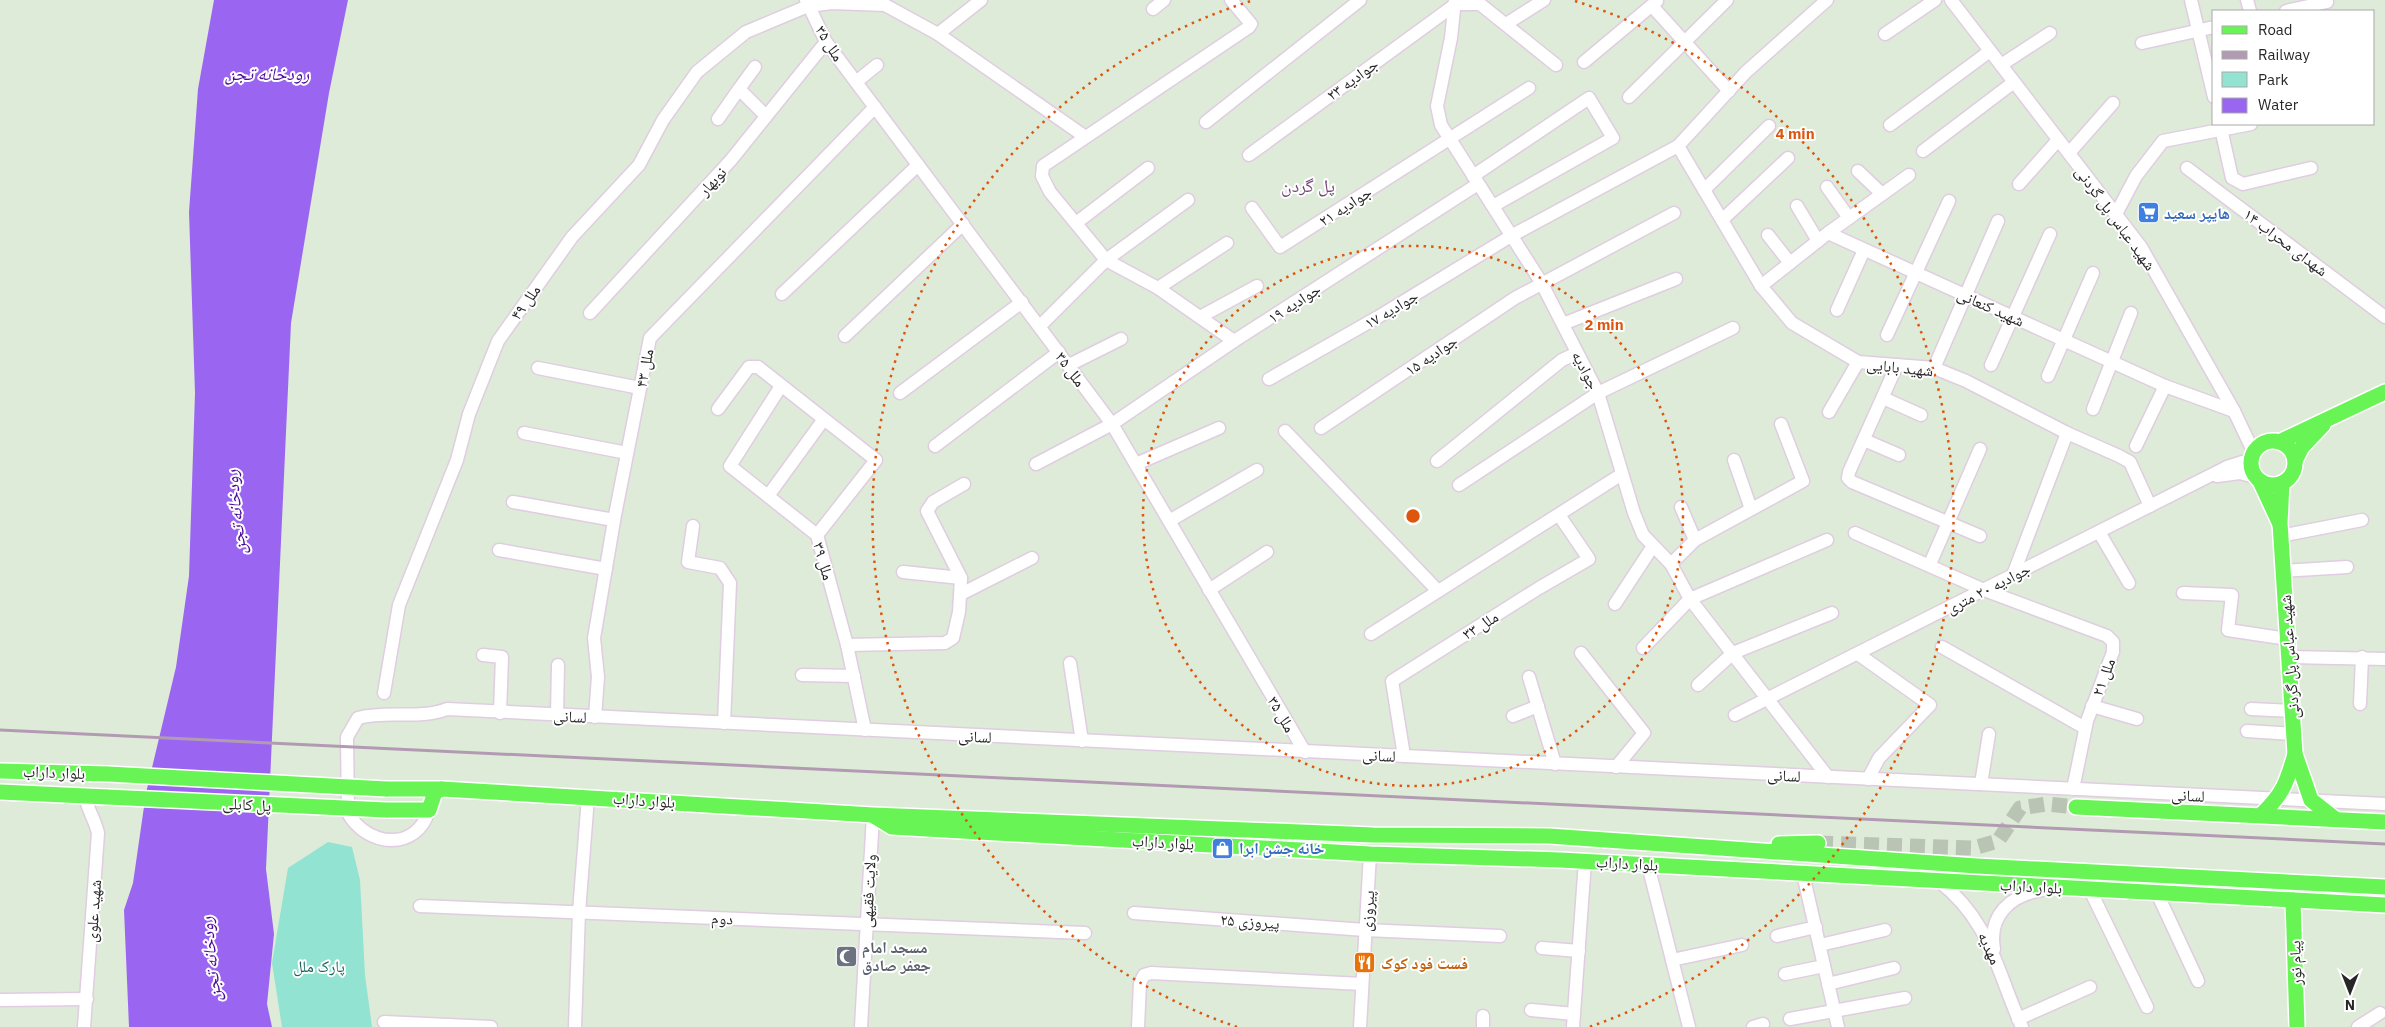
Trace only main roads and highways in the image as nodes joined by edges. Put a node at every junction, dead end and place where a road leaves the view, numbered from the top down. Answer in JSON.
{"nodes":[{"id":1,"x":2385,"y":392,"type":"edge"},
{"id":2,"x":2330,"y":419,"type":"junction"},
{"id":3,"x":2279,"y":442,"type":"junction"},
{"id":4,"x":2295,"y":460,"type":"junction"},
{"id":5,"x":2259,"y":480,"type":"junction"},
{"id":6,"x":2282,"y":483,"type":"junction"},
{"id":7,"x":2280,"y":530,"type":"junction"},
{"id":8,"x":2295,"y":754,"type":"junction"},
{"id":9,"x":0,"y":771,"type":"edge"},
{"id":10,"x":108,"y":774,"type":"joint"},
{"id":11,"x":442,"y":789,"type":"junction"},
{"id":12,"x":0,"y":792,"type":"edge"},
{"id":13,"x":107,"y":797,"type":"joint"},
{"id":14,"x":2076,"y":807,"type":"tunnel mouth"},
{"id":15,"x":2262,"y":814,"type":"junction"},
{"id":16,"x":872,"y":815,"type":"junction"},
{"id":17,"x":2334,"y":818,"type":"junction"},
{"id":18,"x":2385,"y":822,"type":"edge"},
{"id":19,"x":1561,"y":837,"type":"junction"},
{"id":20,"x":1617,"y":841,"type":"junction"},
{"id":21,"x":1818,"y":843,"type":"tunnel mouth"},
{"id":22,"x":1714,"y":848,"type":"junction"},
{"id":23,"x":1560,"y":860,"type":"junction"},
{"id":24,"x":1615,"y":862,"type":"junction"},
{"id":25,"x":2385,"y":886,"type":"edge"},
{"id":26,"x":2293,"y":900,"type":"junction"},
{"id":27,"x":2385,"y":905,"type":"edge"},
{"id":28,"x":2297,"y":1027,"type":"edge"}],
"edges":[{"from":1,"to":2,"type":"main road"},
{"from":2,"to":3,"type":"main road"},
{"from":2,"to":4,"type":"main road"},
{"from":3,"to":4,"type":"main road"},
{"from":3,"to":5,"type":"main road"},
{"from":4,"to":6,"type":"main road"},
{"from":5,"to":6,"type":"main road"},
{"from":5,"to":7,"type":"main road"},
{"from":6,"to":7,"type":"main road","name":"شهید عباس پل گردنی"},
{"from":7,"to":8,"type":"main road","name":"شهید عباس پل گردنی"},
{"from":8,"to":15,"type":"main road"},
{"from":8,"to":17,"type":"main road","name":"شهید عباس پل گردنی"},
{"from":9,"to":10,"type":"main road","name":"بلوار داراب"},
{"from":10,"to":11,"type":"main road","name":"پل کابلی","bridge":true},
{"from":11,"to":13,"type":"main road","name":"پل کابلی","bridge":true},
{"from":11,"to":16,"type":"main road","name":"بلوار داراب"},
{"from":12,"to":13,"type":"main road","name":"بلوار داراب"},
{"from":14,"to":15,"type":"main road"},
{"from":15,"to":17,"type":"main road"},
{"from":16,"to":19,"type":"main road","name":"بلوار داراب"},
{"from":16,"to":23,"type":"main road","name":"بلوار داراب"},
{"from":17,"to":18,"type":"main road"},
{"from":19,"to":20,"type":"main road","name":"بلوار داراب"},
{"from":19,"to":23,"type":"main road"},
{"from":20,"to":22,"type":"main road","name":"بلوار داراب"},
{"from":20,"to":24,"type":"main road"},
{"from":21,"to":22,"type":"main road"},
{"from":22,"to":25,"type":"main road","name":"بلوار داراب"},
{"from":23,"to":24,"type":"main road","name":"بلوار داراب"},
{"from":24,"to":26,"type":"main road","name":"بلوار داراب"},
{"from":26,"to":27,"type":"main road","name":"بلوار داراب"},
{"from":26,"to":28,"type":"main road","name":"پیام نور"}]}
